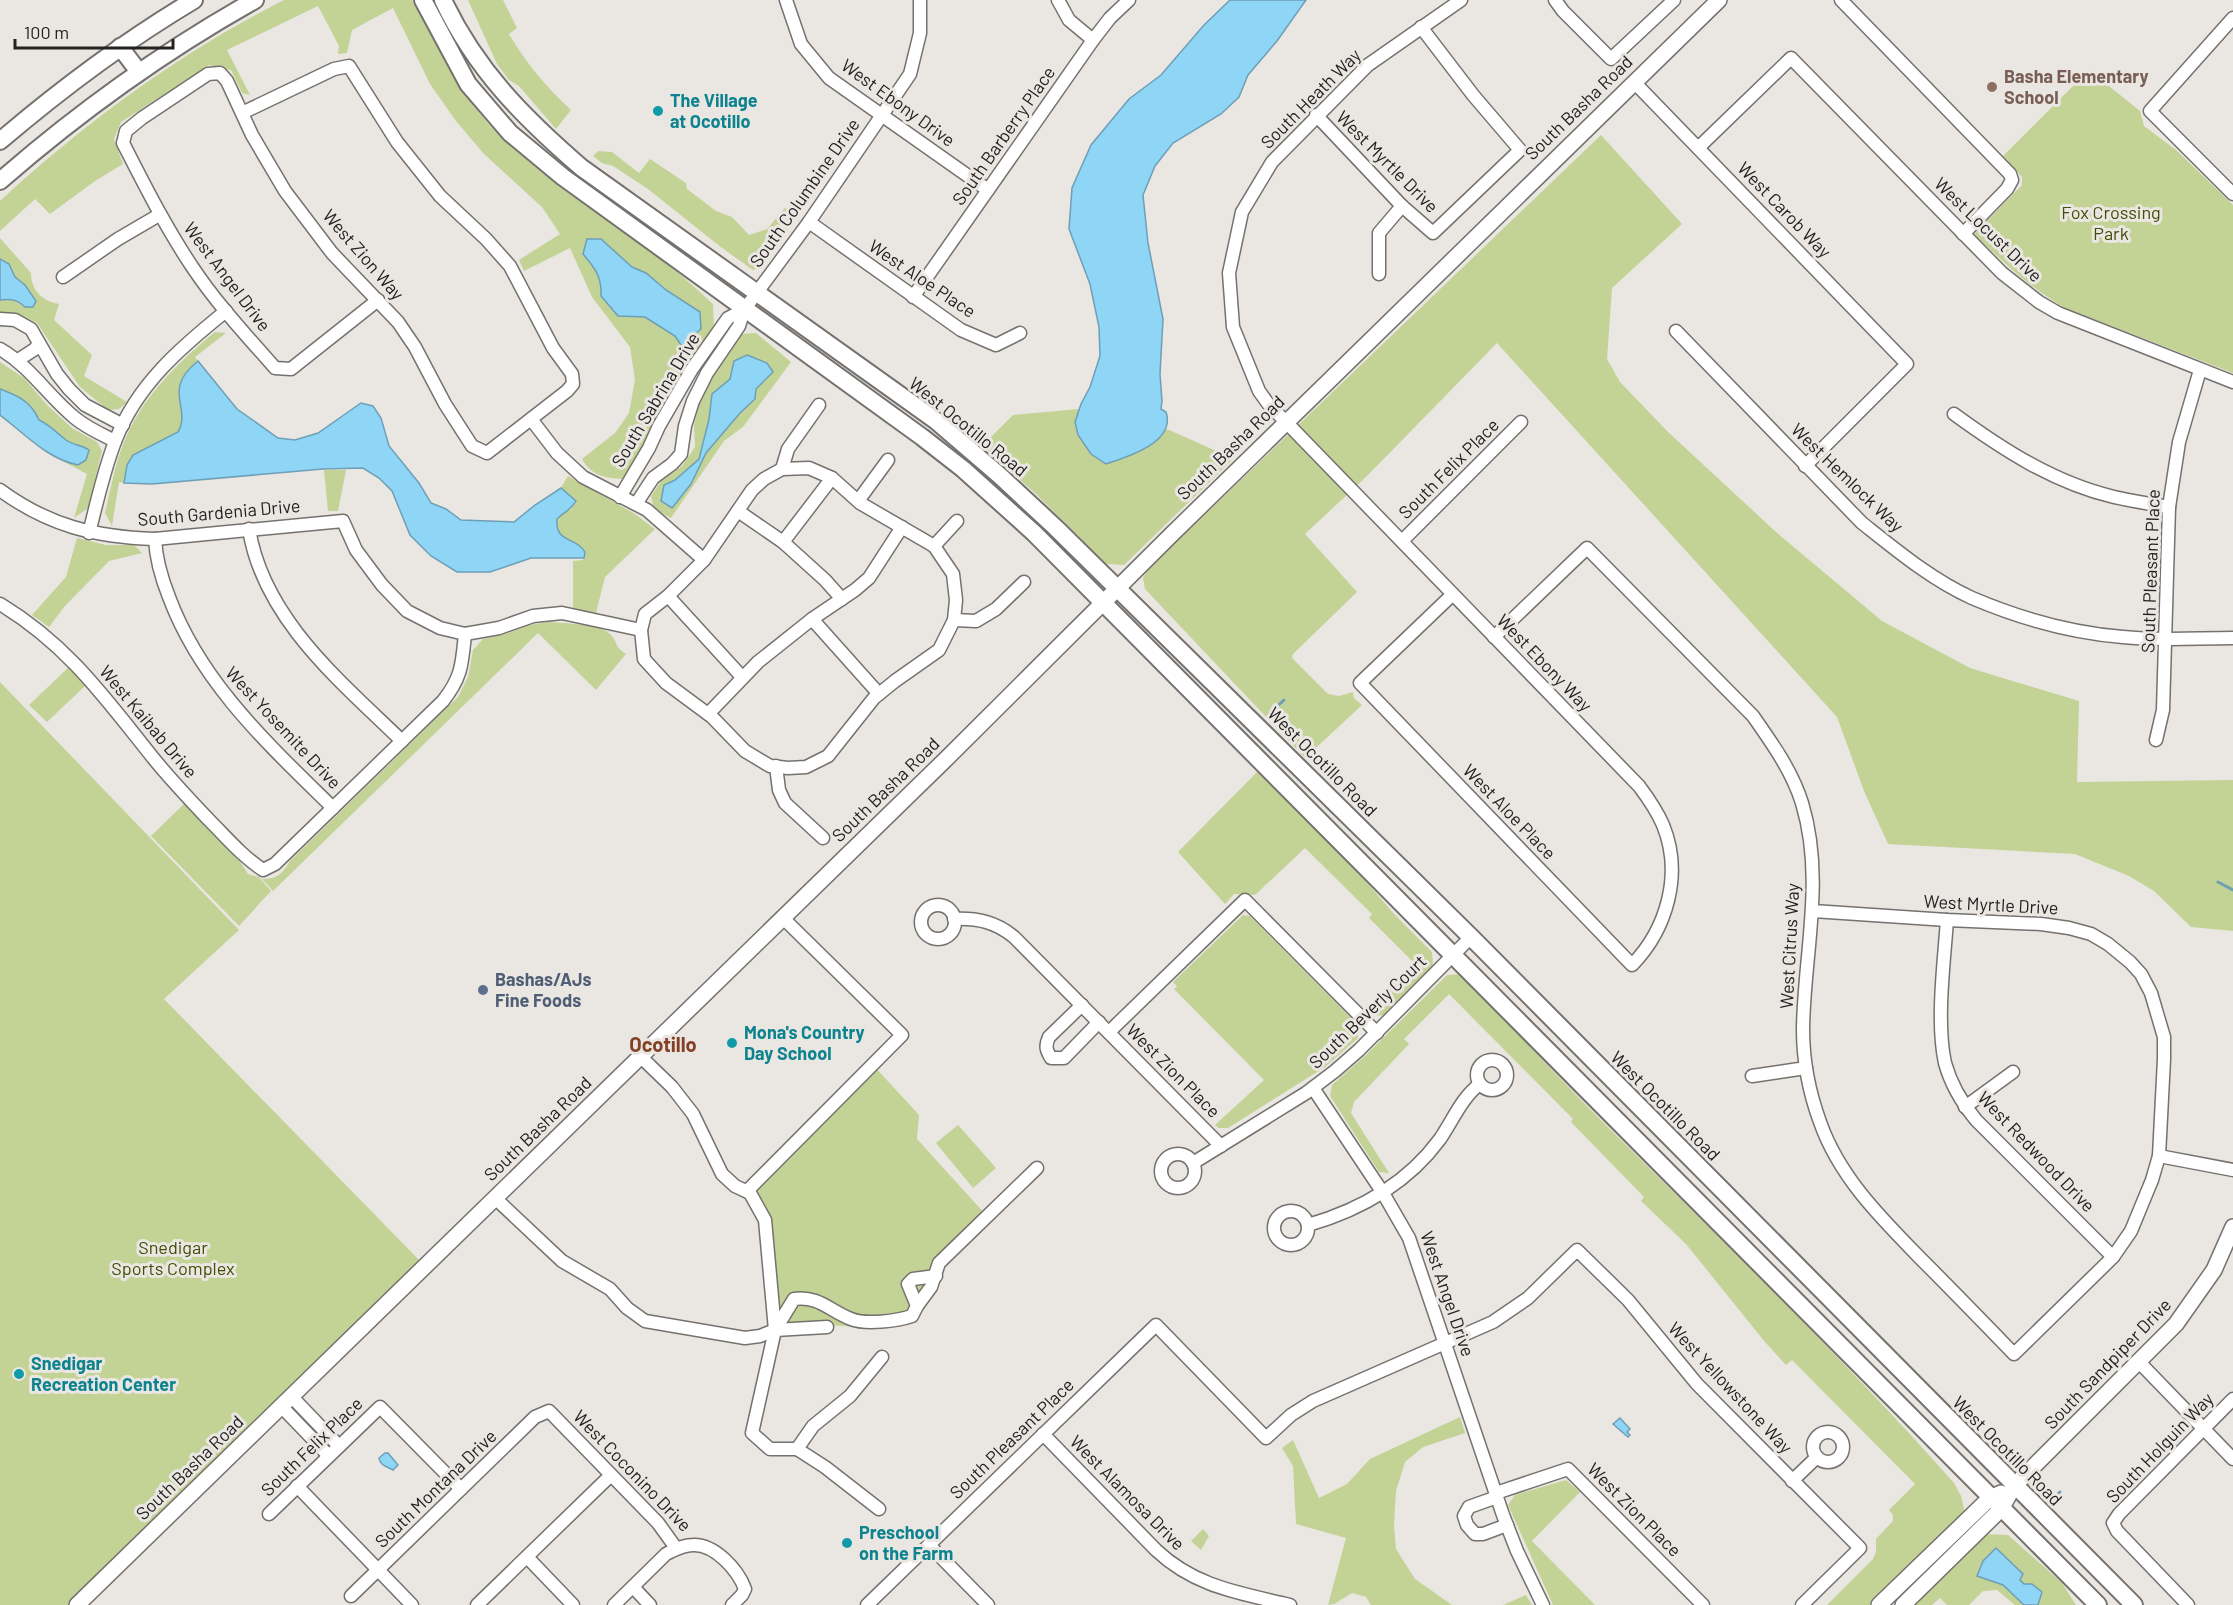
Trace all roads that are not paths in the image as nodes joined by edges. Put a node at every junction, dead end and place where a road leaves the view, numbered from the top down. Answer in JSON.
{"nodes":[{"id":1,"x":194,"y":0,"type":"edge"},
{"id":2,"x":255,"y":0,"type":"edge"},
{"id":3,"x":423,"y":0,"type":"edge"},
{"id":4,"x":443,"y":0,"type":"edge"},
{"id":5,"x":786,"y":0,"type":"edge"},
{"id":6,"x":920,"y":0,"type":"edge"},
{"id":7,"x":1058,"y":0,"type":"edge"},
{"id":8,"x":1129,"y":0,"type":"edge"},
{"id":9,"x":1461,"y":0,"type":"edge"},
{"id":10,"x":1556,"y":0,"type":"edge"},
{"id":11,"x":1674,"y":0,"type":"edge"},
{"id":12,"x":1719,"y":0,"type":"edge"},
{"id":13,"x":1841,"y":0,"type":"edge"},
{"id":14,"x":2233,"y":18,"type":"edge"},
{"id":15,"x":1422,"y":27,"type":"junction"},
{"id":16,"x":1093,"y":40,"type":"junction"},
{"id":17,"x":120,"y":47,"type":"junction"},
{"id":18,"x":139,"y":72,"type":"junction"},
{"id":19,"x":1634,"y":81,"type":"junction"},
{"id":20,"x":242,"y":113,"type":"junction"},
{"id":21,"x":882,"y":115,"type":"junction"},
{"id":22,"x":1316,"y":115,"type":"junction"},
{"id":23,"x":495,"y":116,"type":"junction"},
{"id":24,"x":126,"y":131,"type":"joint"},
{"id":25,"x":0,"y":141,"type":"edge"},
{"id":26,"x":1698,"y":148,"type":"junction"},
{"id":27,"x":574,"y":161,"type":"junction"},
{"id":28,"x":0,"y":181,"type":"edge"},
{"id":29,"x":988,"y":190,"type":"junction"},
{"id":30,"x":2233,"y":194,"type":"edge"},
{"id":31,"x":1402,"y":206,"type":"junction"},
{"id":32,"x":159,"y":214,"type":"junction"},
{"id":33,"x":809,"y":222,"type":"junction"},
{"id":34,"x":1963,"y":234,"type":"junction"},
{"id":35,"x":1378,"y":274,"type":"dead end"},
{"id":36,"x":63,"y":277,"type":"dead end"},
{"id":37,"x":757,"y":292,"type":"junction"},
{"id":38,"x":914,"y":297,"type":"junction"},
{"id":39,"x":378,"y":300,"type":"junction"},
{"id":40,"x":744,"y":309,"type":"junction"},
{"id":41,"x":225,"y":311,"type":"junction"},
{"id":42,"x":0,"y":319,"type":"edge"},
{"id":43,"x":1676,"y":331,"type":"dead end"},
{"id":44,"x":1020,"y":333,"type":"dead end"},
{"id":45,"x":39,"y":343,"type":"junction"},
{"id":46,"x":0,"y":349,"type":"edge"},
{"id":47,"x":18,"y":360,"type":"junction"},
{"id":48,"x":2200,"y":370,"type":"junction"},
{"id":49,"x":2233,"y":382,"type":"edge"},
{"id":50,"x":819,"y":405,"type":"dead end"},
{"id":51,"x":1953,"y":414,"type":"dead end"},
{"id":52,"x":531,"y":419,"type":"junction"},
{"id":53,"x":1286,"y":422,"type":"junction"},
{"id":54,"x":1521,"y":422,"type":"dead end"},
{"id":55,"x":123,"y":425,"type":"junction"},
{"id":56,"x":115,"y":441,"type":"junction"},
{"id":57,"x":650,"y":448,"type":"junction"},
{"id":58,"x":888,"y":460,"type":"dead end"},
{"id":59,"x":672,"y":464,"type":"junction"},
{"id":60,"x":1805,"y":466,"type":"junction"},
{"id":61,"x":782,"y":469,"type":"junction"},
{"id":62,"x":832,"y":478,"type":"junction"},
{"id":63,"x":0,"y":490,"type":"edge"},
{"id":64,"x":620,"y":497,"type":"junction"},
{"id":65,"x":858,"y":501,"type":"junction"},
{"id":66,"x":636,"y":504,"type":"junction"},
{"id":67,"x":2169,"y":507,"type":"junction"},
{"id":68,"x":738,"y":511,"type":"junction"},
{"id":69,"x":957,"y":521,"type":"dead end"},
{"id":70,"x":902,"y":527,"type":"junction"},
{"id":71,"x":249,"y":529,"type":"junction"},
{"id":72,"x":89,"y":533,"type":"junction"},
{"id":73,"x":155,"y":539,"type":"junction"},
{"id":74,"x":1402,"y":541,"type":"junction"},
{"id":75,"x":783,"y":542,"type":"junction"},
{"id":76,"x":934,"y":546,"type":"junction"},
{"id":77,"x":704,"y":560,"type":"junction"},
{"id":78,"x":1024,"y":582,"type":"dead end"},
{"id":79,"x":1117,"y":588,"type":"junction"},
{"id":80,"x":1453,"y":594,"type":"junction"},
{"id":81,"x":668,"y":596,"type":"junction"},
{"id":82,"x":842,"y":599,"type":"junction"},
{"id":83,"x":1103,"y":601,"type":"junction"},
{"id":84,"x":0,"y":604,"type":"edge"},
{"id":85,"x":812,"y":619,"type":"junction"},
{"id":86,"x":954,"y":620,"type":"junction"},
{"id":87,"x":641,"y":630,"type":"junction"},
{"id":88,"x":465,"y":634,"type":"junction"},
{"id":89,"x":1494,"y":637,"type":"junction"},
{"id":90,"x":2233,"y":638,"type":"edge"},
{"id":91,"x":2166,"y":639,"type":"junction"},
{"id":92,"x":742,"y":677,"type":"junction"},
{"id":93,"x":879,"y":694,"type":"junction"},
{"id":94,"x":708,"y":714,"type":"junction"},
{"id":95,"x":2156,"y":740,"type":"dead end"},
{"id":96,"x":402,"y":741,"type":"junction"},
{"id":97,"x":776,"y":766,"type":"junction"},
{"id":98,"x":333,"y":808,"type":"junction"},
{"id":99,"x":823,"y":838,"type":"dead end"},
{"id":100,"x":1813,"y":911,"type":"junction"},
{"id":101,"x":783,"y":918,"type":"junction"},
{"id":102,"x":954,"y":919,"type":"dead end"},
{"id":103,"x":1947,"y":920,"type":"junction"},
{"id":104,"x":1472,"y":937,"type":"junction"},
{"id":105,"x":1453,"y":956,"type":"junction"},
{"id":106,"x":1632,"y":966,"type":"joint"},
{"id":107,"x":1082,"y":1005,"type":"junction"},
{"id":108,"x":1099,"y":1022,"type":"junction"},
{"id":109,"x":1109,"y":1032,"type":"junction"},
{"id":110,"x":1377,"y":1033,"type":"junction"},
{"id":111,"x":641,"y":1057,"type":"junction"},
{"id":112,"x":1806,"y":1068,"type":"junction"},
{"id":113,"x":2013,"y":1072,"type":"dead end"},
{"id":114,"x":1752,"y":1076,"type":"dead end"},
{"id":115,"x":1480,"y":1084,"type":"dead end"},
{"id":116,"x":1313,"y":1088,"type":"junction"},
{"id":117,"x":1965,"y":1107,"type":"junction"},
{"id":118,"x":1221,"y":1146,"type":"junction"},
{"id":119,"x":2159,"y":1156,"type":"junction"},
{"id":120,"x":1193,"y":1163,"type":"dead end"},
{"id":121,"x":1037,"y":1168,"type":"dead end"},
{"id":122,"x":2233,"y":1170,"type":"edge"},
{"id":123,"x":747,"y":1191,"type":"junction"},
{"id":124,"x":1383,"y":1193,"type":"junction"},
{"id":125,"x":495,"y":1198,"type":"junction"},
{"id":126,"x":1308,"y":1225,"type":"dead end"},
{"id":127,"x":2233,"y":1227,"type":"edge"},
{"id":128,"x":2113,"y":1257,"type":"junction"},
{"id":129,"x":936,"y":1276,"type":"junction"},
{"id":130,"x":917,"y":1306,"type":"junction"},
{"id":131,"x":827,"y":1328,"type":"dead end"},
{"id":132,"x":775,"y":1330,"type":"junction"},
{"id":133,"x":1446,"y":1343,"type":"junction"},
{"id":134,"x":2014,"y":1354,"type":"joint"},
{"id":135,"x":882,"y":1357,"type":"dead end"},
{"id":136,"x":2140,"y":1363,"type":"junction"},
{"id":137,"x":2233,"y":1400,"type":"edge"},
{"id":138,"x":286,"y":1401,"type":"junction"},
{"id":139,"x":549,"y":1412,"type":"joint"},
{"id":140,"x":322,"y":1428,"type":"junction"},
{"id":141,"x":2204,"y":1430,"type":"junction"},
{"id":142,"x":1043,"y":1434,"type":"junction"},
{"id":143,"x":311,"y":1438,"type":"junction"},
{"id":144,"x":339,"y":1446,"type":"junction"},
{"id":145,"x":797,"y":1449,"type":"junction"},
{"id":146,"x":328,"y":1456,"type":"junction"},
{"id":147,"x":1817,"y":1456,"type":"dead end"},
{"id":148,"x":2233,"y":1459,"type":"edge"},
{"id":149,"x":611,"y":1475,"type":"junction"},
{"id":150,"x":1792,"y":1480,"type":"junction"},
{"id":151,"x":297,"y":1486,"type":"junction"},
{"id":152,"x":2014,"y":1486,"type":"junction"},
{"id":153,"x":460,"y":1489,"type":"junction"},
{"id":154,"x":1497,"y":1495,"type":"junction"},
{"id":155,"x":1996,"y":1503,"type":"junction"},
{"id":156,"x":879,"y":1509,"type":"dead end"},
{"id":157,"x":269,"y":1514,"type":"dead end"},
{"id":158,"x":1507,"y":1525,"type":"junction"},
{"id":159,"x":929,"y":1545,"type":"junction"},
{"id":160,"x":676,"y":1548,"type":"junction"},
{"id":161,"x":526,"y":1557,"type":"junction"},
{"id":162,"x":378,"y":1570,"type":"junction"},
{"id":163,"x":633,"y":1587,"type":"junction"},
{"id":164,"x":351,"y":1596,"type":"dead end"},
{"id":165,"x":77,"y":1605,"type":"edge"},
{"id":166,"x":412,"y":1605,"type":"edge"},
{"id":167,"x":477,"y":1605,"type":"edge"},
{"id":168,"x":573,"y":1605,"type":"edge"},
{"id":169,"x":614,"y":1605,"type":"edge"},
{"id":170,"x":650,"y":1605,"type":"edge"},
{"id":171,"x":732,"y":1605,"type":"edge"},
{"id":172,"x":867,"y":1605,"type":"edge"},
{"id":173,"x":988,"y":1605,"type":"edge"},
{"id":174,"x":1290,"y":1605,"type":"edge"},
{"id":175,"x":1543,"y":1605,"type":"edge"},
{"id":176,"x":1703,"y":1605,"type":"edge"},
{"id":177,"x":1802,"y":1605,"type":"edge"},
{"id":178,"x":1879,"y":1605,"type":"edge"},
{"id":179,"x":1903,"y":1605,"type":"edge"},
{"id":180,"x":2098,"y":1605,"type":"edge"},
{"id":181,"x":2134,"y":1605,"type":"edge"},
{"id":182,"x":2188,"y":1605,"type":"edge"}],
"edges":[{"from":1,"to":17,"type":"main road"},
{"from":2,"to":18,"type":"main road"},
{"from":3,"to":23,"type":"main road","name":"West Ocotillo Road"},
{"from":4,"to":27,"type":"main road","name":"West Ocotillo Road"},
{"from":5,"to":21,"type":"street","name":"West Ebony Drive"},
{"from":6,"to":21,"type":"street"},
{"from":7,"to":16,"type":"street"},
{"from":8,"to":16,"type":"street","name":"South Barberry Place"},
{"from":9,"to":15,"type":"street","name":"South Heath Way"},
{"from":10,"to":11,"type":"street"},
{"from":12,"to":19,"type":"street","name":"South Basha Road"},
{"from":13,"to":34,"type":"street"},
{"from":14,"to":30,"type":"street"},
{"from":15,"to":22,"type":"street","name":"South Heath Way"},
{"from":15,"to":31,"type":"street","name":"West Myrtle Drive"},
{"from":16,"to":29,"type":"street","name":"South Barberry Place"},
{"from":17,"to":18,"type":"main road"},
{"from":17,"to":25,"type":"main road"},
{"from":18,"to":28,"type":"main road"},
{"from":19,"to":26,"type":"street","name":"West Carob Way"},
{"from":19,"to":53,"type":"street","name":"South Basha Road"},
{"from":20,"to":24,"type":"street","name":"West Zion Way"},
{"from":20,"to":39,"type":"street","name":"West Zion Way"},
{"from":20,"to":52,"type":"street"},
{"from":21,"to":29,"type":"street","name":"West Ebony Drive"},
{"from":21,"to":33,"type":"street","name":"South Columbine Drive"},
{"from":22,"to":31,"type":"street","name":"West Myrtle Drive"},
{"from":22,"to":53,"type":"street","name":"South Heath Way"},
{"from":23,"to":27,"type":"main road"},
{"from":23,"to":40,"type":"main road","name":"West Ocotillo Road"},
{"from":24,"to":32,"type":"street","name":"West Angel Drive"},
{"from":26,"to":34,"type":"street","name":"West Locust Drive"},
{"from":26,"to":60,"type":"street","name":"West Carob Way"},
{"from":27,"to":37,"type":"main road","name":"West Ocotillo Road"},
{"from":29,"to":38,"type":"street","name":"South Barberry Place"},
{"from":31,"to":35,"type":"street"},
{"from":32,"to":36,"type":"street"},
{"from":32,"to":41,"type":"street","name":"West Angel Drive"},
{"from":33,"to":37,"type":"street","name":"South Columbine Drive"},
{"from":33,"to":38,"type":"street","name":"West Aloe Place"},
{"from":34,"to":48,"type":"street","name":"West Locust Drive"},
{"from":37,"to":40,"type":"street","name":"South Columbine Drive"},
{"from":37,"to":79,"type":"main road","name":"West Ocotillo Road"},
{"from":38,"to":44,"type":"street","name":"West Aloe Place"},
{"from":39,"to":41,"type":"street","name":"West Angel Drive"},
{"from":39,"to":52,"type":"street","name":"West Zion Way"},
{"from":40,"to":57,"type":"street","name":"South Sabrina Drive"},
{"from":40,"to":59,"type":"street","name":"South Sabrina Drive"},
{"from":40,"to":83,"type":"main road","name":"West Ocotillo Road"},
{"from":41,"to":55,"type":"street"},
{"from":42,"to":45,"type":"street"},
{"from":43,"to":60,"type":"street","name":"West Hemlock Way"},
{"from":45,"to":47,"type":"street"},
{"from":45,"to":55,"type":"street"},
{"from":46,"to":47,"type":"street"},
{"from":47,"to":56,"type":"street"},
{"from":48,"to":49,"type":"street","name":"West Locust Drive"},
{"from":48,"to":67,"type":"street","name":"South Pleasant Place"},
{"from":50,"to":61,"type":"street"},
{"from":51,"to":67,"type":"street"},
{"from":52,"to":64,"type":"street"},
{"from":53,"to":74,"type":"street","name":"West Ebony Way"},
{"from":53,"to":79,"type":"street","name":"South Basha Road"},
{"from":54,"to":74,"type":"street","name":"South Felix Place"},
{"from":55,"to":56,"type":"street"},
{"from":56,"to":72,"type":"street"},
{"from":57,"to":59,"type":"street"},
{"from":57,"to":64,"type":"street","name":"South Sabrina Drive"},
{"from":58,"to":65,"type":"street"},
{"from":59,"to":66,"type":"street","name":"South Sabrina Drive"},
{"from":60,"to":91,"type":"street","name":"West Hemlock Way"},
{"from":61,"to":62,"type":"street"},
{"from":61,"to":68,"type":"street"},
{"from":62,"to":65,"type":"street"},
{"from":62,"to":75,"type":"street"},
{"from":63,"to":72,"type":"street","name":"South Gardenia Drive"},
{"from":64,"to":66,"type":"street"},
{"from":65,"to":70,"type":"street"},
{"from":66,"to":77,"type":"street"},
{"from":67,"to":91,"type":"street","name":"South Pleasant Place"},
{"from":68,"to":75,"type":"street"},
{"from":68,"to":77,"type":"street"},
{"from":69,"to":76,"type":"street"},
{"from":70,"to":76,"type":"street"},
{"from":70,"to":82,"type":"street"},
{"from":71,"to":73,"type":"street","name":"South Gardenia Drive"},
{"from":71,"to":88,"type":"street","name":"South Gardenia Drive"},
{"from":71,"to":96,"type":"street"},
{"from":72,"to":73,"type":"street","name":"South Gardenia Drive"},
{"from":73,"to":98,"type":"street","name":"West Yosemite Drive"},
{"from":74,"to":80,"type":"street","name":"West Ebony Way"},
{"from":75,"to":82,"type":"street"},
{"from":76,"to":86,"type":"street"},
{"from":77,"to":81,"type":"street"},
{"from":78,"to":86,"type":"street"},
{"from":79,"to":83,"type":"street","name":"South Basha Road"},
{"from":79,"to":104,"type":"main road","name":"West Ocotillo Road"},
{"from":80,"to":89,"type":"street","name":"West Ebony Way"},
{"from":80,"to":106,"type":"street","name":"West Aloe Place"},
{"from":81,"to":87,"type":"street"},
{"from":81,"to":92,"type":"street"},
{"from":82,"to":85,"type":"street"},
{"from":83,"to":101,"type":"street","name":"South Basha Road"},
{"from":83,"to":105,"type":"main road","name":"West Ocotillo Road"},
{"from":84,"to":98,"type":"street","name":"West Kaibab Drive"},
{"from":85,"to":92,"type":"street"},
{"from":85,"to":93,"type":"street"},
{"from":86,"to":93,"type":"street"},
{"from":87,"to":88,"type":"street"},
{"from":87,"to":94,"type":"street"},
{"from":88,"to":96,"type":"street"},
{"from":89,"to":100,"type":"street","name":"West Citrus Way"},
{"from":89,"to":106,"type":"street","name":"West Ebony Way"},
{"from":90,"to":91,"type":"street","name":"West Hemlock Way"},
{"from":91,"to":95,"type":"street","name":"South Pleasant Place"},
{"from":92,"to":94,"type":"street"},
{"from":93,"to":97,"type":"street"},
{"from":94,"to":97,"type":"street"},
{"from":96,"to":98,"type":"street"},
{"from":97,"to":99,"type":"street"},
{"from":100,"to":103,"type":"street","name":"West Myrtle Drive"},
{"from":100,"to":112,"type":"street","name":"West Citrus Way"},
{"from":101,"to":111,"type":"street","name":"South Basha Road"},
{"from":101,"to":123,"type":"street"},
{"from":102,"to":107,"type":"street","name":"West Zion Place"},
{"from":103,"to":117,"type":"street","name":"West Redwood Drive"},
{"from":103,"to":119,"type":"street","name":"West Myrtle Drive"},
{"from":104,"to":105,"type":"street","name":"South Beverly Court"},
{"from":104,"to":152,"type":"main road","name":"West Ocotillo Road"},
{"from":105,"to":110,"type":"street","name":"South Beverly Court"},
{"from":105,"to":155,"type":"main road","name":"West Ocotillo Road"},
{"from":107,"to":108,"type":"street","name":"West Zion Place"},
{"from":107,"to":108,"type":"street","name":"West Zion Place"},
{"from":108,"to":109,"type":"street","name":"West Zion Place"},
{"from":109,"to":110,"type":"street"},
{"from":109,"to":118,"type":"street","name":"West Zion Place"},
{"from":110,"to":116,"type":"street","name":"South Beverly Court"},
{"from":111,"to":123,"type":"street"},
{"from":111,"to":125,"type":"street","name":"South Basha Road"},
{"from":112,"to":114,"type":"street"},
{"from":112,"to":134,"type":"street","name":"West Citrus Way"},
{"from":113,"to":117,"type":"street"},
{"from":115,"to":124,"type":"street"},
{"from":116,"to":118,"type":"street","name":"South Beverly Court"},
{"from":116,"to":124,"type":"street","name":"West Angel Drive"},
{"from":117,"to":128,"type":"street","name":"West Redwood Drive"},
{"from":118,"to":120,"type":"street","name":"South Beverly Court"},
{"from":119,"to":122,"type":"street"},
{"from":119,"to":128,"type":"street","name":"West Myrtle Drive"},
{"from":121,"to":129,"type":"street"},
{"from":123,"to":132,"type":"street"},
{"from":124,"to":126,"type":"street"},
{"from":124,"to":133,"type":"street","name":"West Angel Drive"},
{"from":125,"to":132,"type":"street"},
{"from":125,"to":138,"type":"street","name":"South Basha Road"},
{"from":127,"to":136,"type":"street","name":"South Sandpiper Drive"},
{"from":128,"to":134,"type":"street","name":"West Myrtle Drive"},
{"from":129,"to":130,"type":"street"},
{"from":129,"to":130,"type":"street"},
{"from":130,"to":132,"type":"street"},
{"from":131,"to":132,"type":"street"},
{"from":132,"to":145,"type":"street"},
{"from":133,"to":142,"type":"street","name":"South Pleasant Place"},
{"from":133,"to":150,"type":"street","name":"West Yellowstone Way"},
{"from":133,"to":154,"type":"street","name":"West Angel Drive"},
{"from":135,"to":145,"type":"street"},
{"from":136,"to":141,"type":"street"},
{"from":136,"to":152,"type":"street","name":"South Sandpiper Drive"},
{"from":137,"to":141,"type":"street","name":"South Holguin Way"},
{"from":138,"to":140,"type":"street"},
{"from":138,"to":143,"type":"street"},
{"from":138,"to":165,"type":"street","name":"South Basha Road"},
{"from":139,"to":149,"type":"street","name":"West Coconino Drive"},
{"from":139,"to":153,"type":"street","name":"South Montana Drive"},
{"from":140,"to":143,"type":"street"},
{"from":140,"to":144,"type":"street"},
{"from":141,"to":148,"type":"street"},
{"from":141,"to":182,"type":"street","name":"South Holguin Way"},
{"from":142,"to":159,"type":"street","name":"South Pleasant Place"},
{"from":142,"to":174,"type":"street","name":"West Alamosa Drive"},
{"from":143,"to":146,"type":"street"},
{"from":144,"to":146,"type":"street","name":"South Felix Place"},
{"from":144,"to":153,"type":"street","name":"South Felix Place"},
{"from":145,"to":156,"type":"street"},
{"from":146,"to":151,"type":"street","name":"South Felix Place"},
{"from":147,"to":150,"type":"street"},
{"from":149,"to":160,"type":"street","name":"West Coconino Drive"},
{"from":149,"to":161,"type":"street"},
{"from":150,"to":177,"type":"street","name":"West Yellowstone Way"},
{"from":151,"to":157,"type":"street","name":"South Felix Place"},
{"from":151,"to":162,"type":"street"},
{"from":152,"to":155,"type":"street","name":"South Sandpiper Drive"},
{"from":152,"to":181,"type":"main road","name":"West Ocotillo Road"},
{"from":153,"to":162,"type":"street","name":"South Montana Drive"},
{"from":154,"to":158,"type":"street","name":"West Angel Drive"},
{"from":154,"to":158,"type":"street"},
{"from":154,"to":176,"type":"street","name":"West Zion Place"},
{"from":155,"to":178,"type":"street"},
{"from":155,"to":179,"type":"street"},
{"from":155,"to":180,"type":"main road","name":"West Ocotillo Road"},
{"from":158,"to":175,"type":"street","name":"West Angel Drive"},
{"from":159,"to":172,"type":"street","name":"South Pleasant Place"},
{"from":159,"to":173,"type":"street"},
{"from":160,"to":163,"type":"street"},
{"from":160,"to":171,"type":"street","name":"West Coconino Drive"},
{"from":161,"to":167,"type":"street"},
{"from":161,"to":168,"type":"street"},
{"from":162,"to":164,"type":"street","name":"South Montana Drive"},
{"from":162,"to":166,"type":"street"},
{"from":163,"to":169,"type":"street"},
{"from":163,"to":170,"type":"street"}]}
